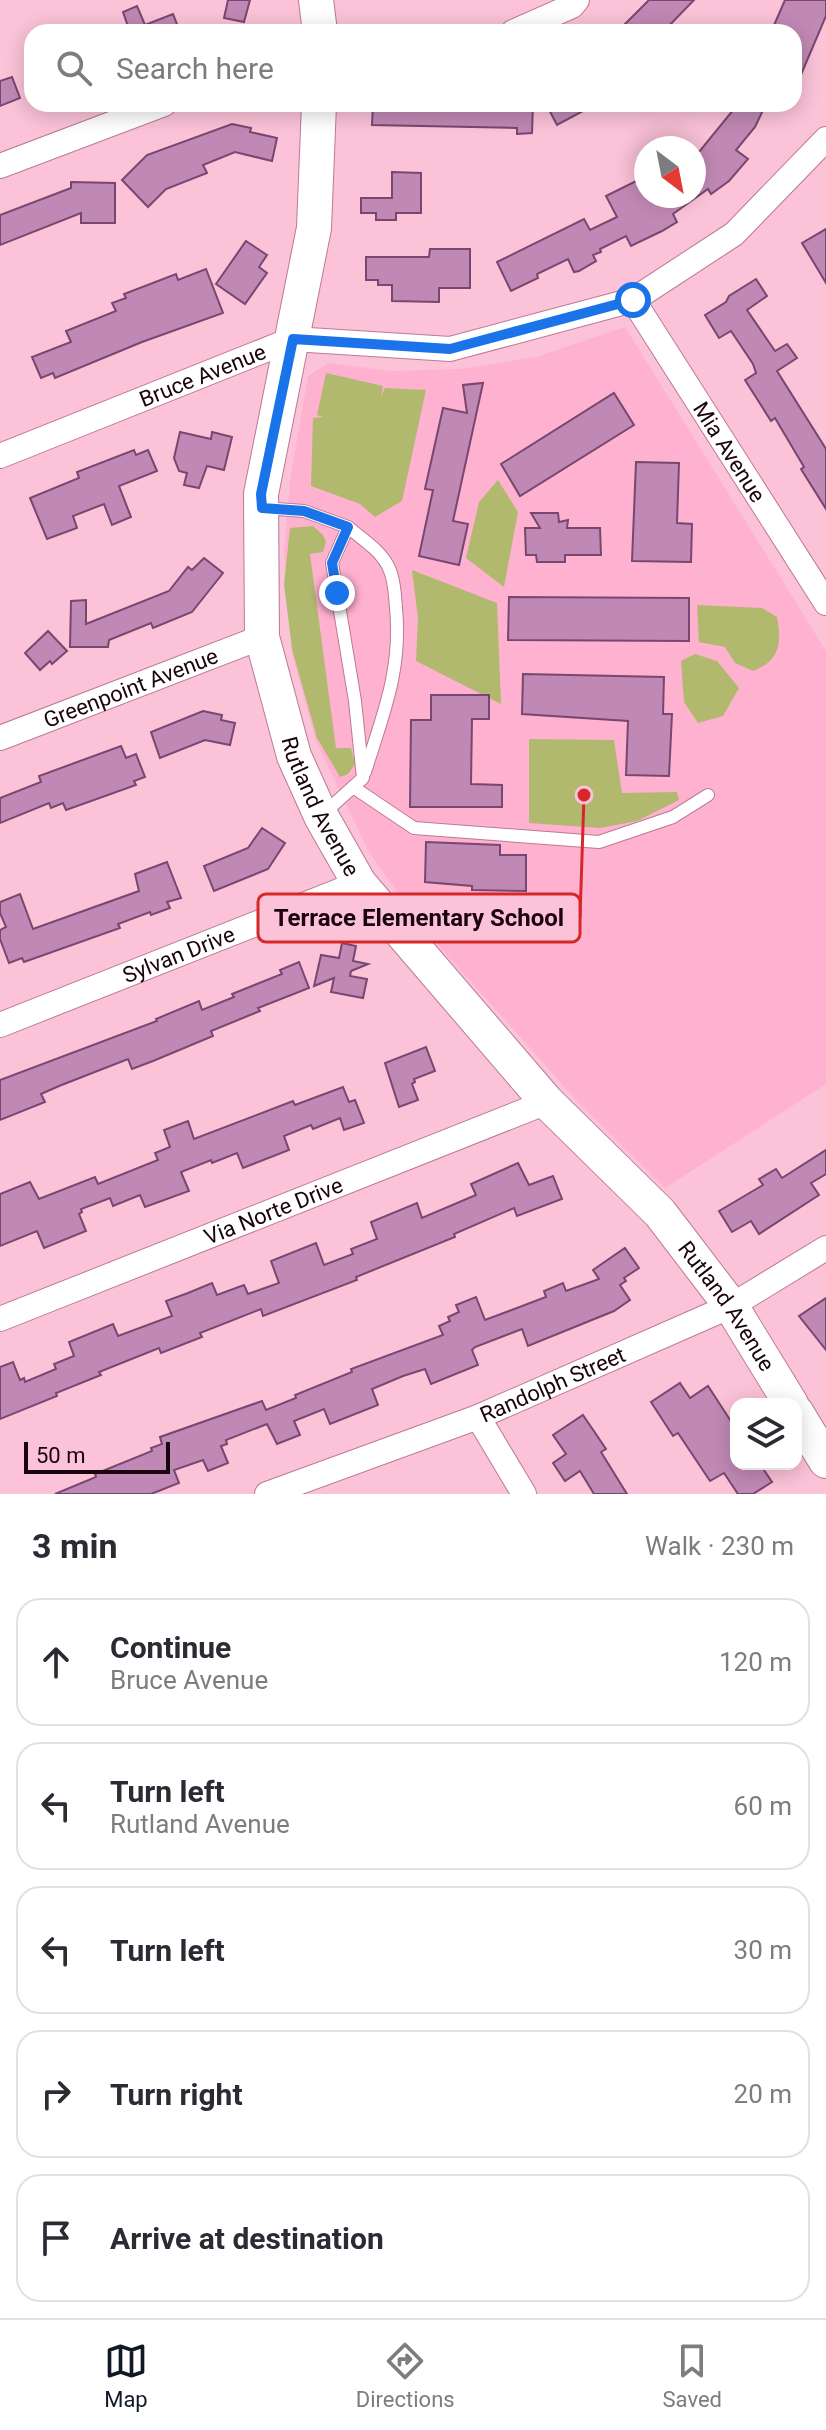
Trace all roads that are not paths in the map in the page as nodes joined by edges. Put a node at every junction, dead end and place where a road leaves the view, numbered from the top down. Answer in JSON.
{"nodes":[{"id":1,"x":316,"y":0,"type":"edge"},
{"id":2,"x":577,"y":0,"type":"edge"},
{"id":3,"x":319,"y":24,"type":"edge"},
{"id":4,"x":531,"y":24,"type":"edge"},
{"id":5,"x":143,"y":112,"type":"edge"},
{"id":6,"x":319,"y":112,"type":"edge"},
{"id":7,"x":826,"y":139,"type":"edge"},
{"id":8,"x":0,"y":166,"type":"edge"},
{"id":9,"x":633,"y":300,"type":"junction"},
{"id":10,"x":293,"y":339,"type":"junction"},
{"id":11,"x":0,"y":456,"type":"edge"},
{"id":12,"x":262,"y":508,"type":"junction"},
{"id":13,"x":348,"y":527,"type":"junction"},
{"id":14,"x":826,"y":603,"type":"edge"},
{"id":15,"x":262,"y":637,"type":"junction"},
{"id":16,"x":0,"y":738,"type":"edge"},
{"id":17,"x":358,"y":783,"type":"junction"},
{"id":18,"x":708,"y":795,"type":"dead end"},
{"id":19,"x":321,"y":816,"type":"junction"},
{"id":20,"x":359,"y":883,"type":"junction"},
{"id":21,"x":0,"y":1025,"type":"edge"},
{"id":22,"x":547,"y":1102,"type":"junction"},
{"id":23,"x":826,"y":1248,"type":"edge"},
{"id":24,"x":731,"y":1306,"type":"junction"},
{"id":25,"x":0,"y":1319,"type":"edge"},
{"id":26,"x":787,"y":1398,"type":"edge"},
{"id":27,"x":478,"y":1417,"type":"junction"},
{"id":28,"x":802,"y":1422,"type":"edge"},
{"id":29,"x":826,"y":1461,"type":"edge"},
{"id":30,"x":267,"y":1494,"type":"edge"},
{"id":31,"x":524,"y":1494,"type":"edge"}],
"edges":[{"from":1,"to":3,"type":"street"},
{"from":2,"to":4,"type":"street"},
{"from":5,"to":8,"type":"street"},
{"from":6,"to":10,"type":"street","name":"Rutland Avenue"},
{"from":7,"to":9,"type":"street","name":"Bruce Avenue"},
{"from":9,"to":10,"type":"street","name":"Bruce Avenue"},
{"from":9,"to":14,"type":"street","name":"Mia Avenue"},
{"from":10,"to":11,"type":"street","name":"Bruce Avenue"},
{"from":10,"to":12,"type":"street","name":"Rutland Avenue"},
{"from":12,"to":13,"type":"lane"},
{"from":12,"to":15,"type":"street","name":"Rutland Avenue"},
{"from":13,"to":17,"type":"lane"},
{"from":13,"to":17,"type":"lane"},
{"from":15,"to":16,"type":"street","name":"Greenpoint Avenue"},
{"from":15,"to":19,"type":"street","name":"Rutland Avenue"},
{"from":17,"to":18,"type":"lane"},
{"from":17,"to":19,"type":"lane"},
{"from":19,"to":20,"type":"street","name":"Rutland Avenue"},
{"from":20,"to":21,"type":"street","name":"Sylvan Drive"},
{"from":20,"to":22,"type":"street","name":"Rutland Avenue"},
{"from":22,"to":24,"type":"street","name":"Rutland Avenue"},
{"from":22,"to":25,"type":"street","name":"Via Norte Drive"},
{"from":23,"to":24,"type":"street","name":"Randolph Street"},
{"from":24,"to":26,"type":"street","name":"Rutland Avenue"},
{"from":24,"to":27,"type":"street","name":"Randolph Street"},
{"from":27,"to":30,"type":"street","name":"Randolph Street"},
{"from":27,"to":31,"type":"street"},
{"from":28,"to":29,"type":"street"}]}
